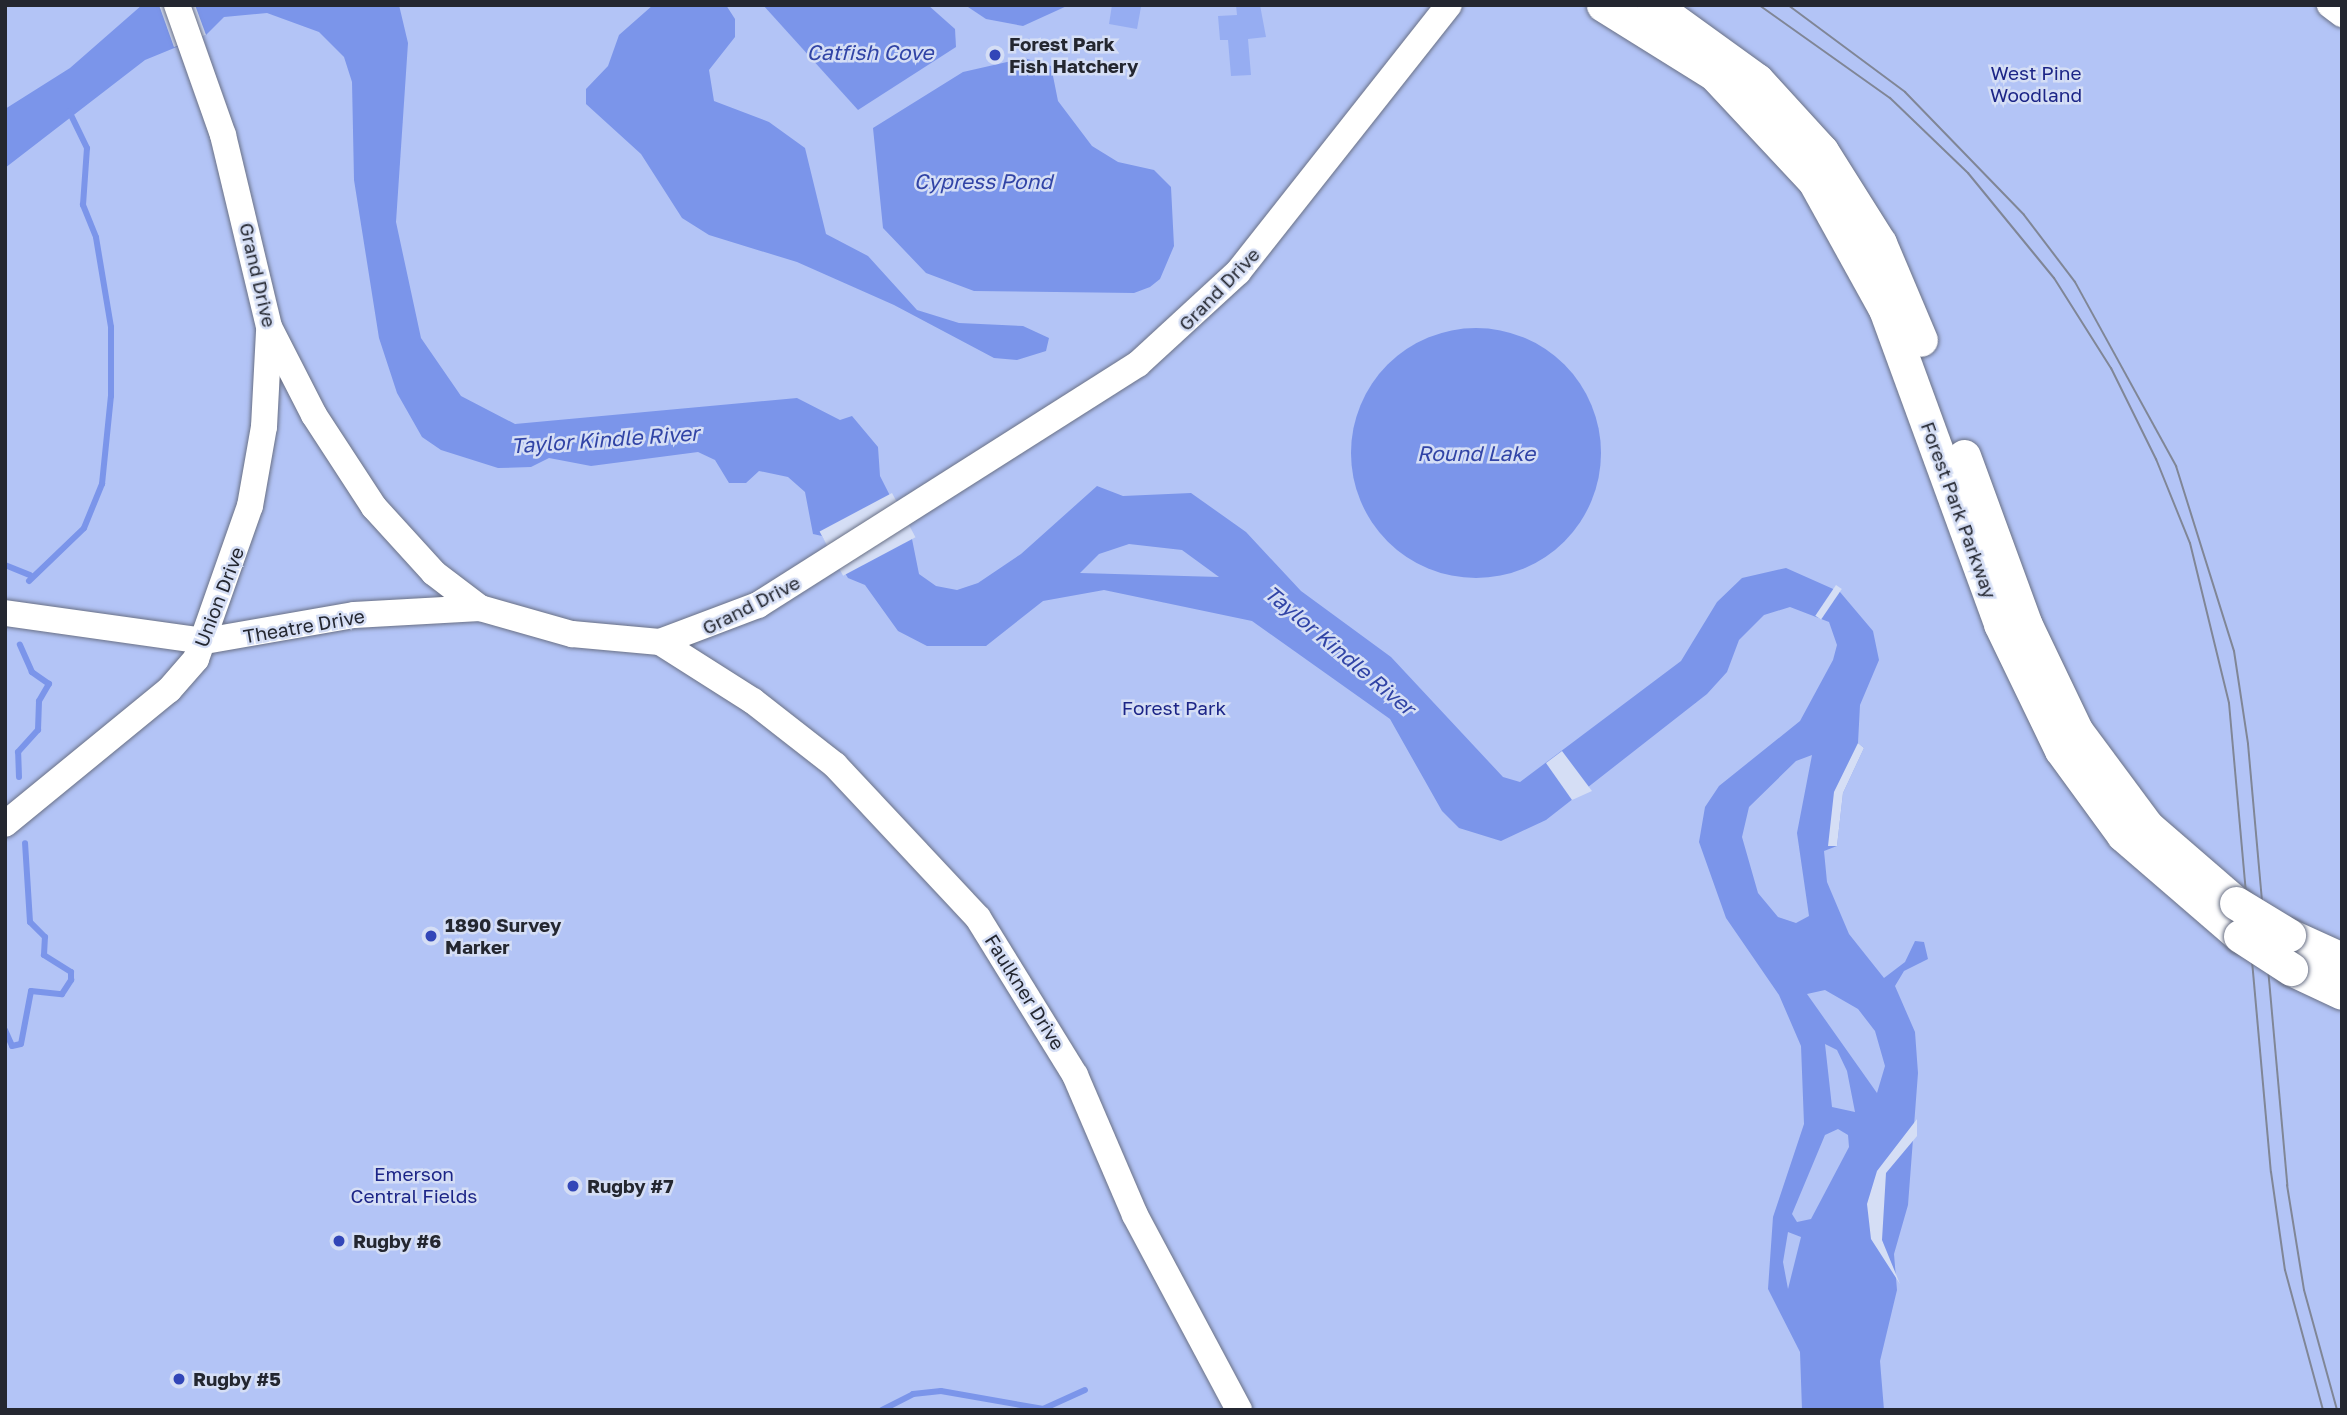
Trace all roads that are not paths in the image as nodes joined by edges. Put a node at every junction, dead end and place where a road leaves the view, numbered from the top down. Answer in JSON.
{"nodes":[{"id":1,"x":177,"y":5,"type":"edge"},
{"id":2,"x":1449,"y":5,"type":"edge"},
{"id":3,"x":1603,"y":5,"type":"edge"},
{"id":4,"x":1653,"y":5,"type":"edge"},
{"id":5,"x":2330,"y":5,"type":"edge"},
{"id":6,"x":2342,"y":14,"type":"edge"},
{"id":7,"x":269,"y":327,"type":"junction"},
{"id":8,"x":480,"y":608,"type":"junction"},
{"id":9,"x":5,"y":613,"type":"edge"},
{"id":10,"x":205,"y":641,"type":"junction"},
{"id":11,"x":660,"y":642,"type":"junction"},
{"id":12,"x":5,"y":824,"type":"edge"},
{"id":13,"x":2342,"y":959,"type":"edge"},
{"id":14,"x":2342,"y":993,"type":"edge"},
{"id":15,"x":1239,"y":1410,"type":"edge"}],
"edges":[{"from":1,"to":7,"type":"street","name":"Grand Drive"},
{"from":2,"to":11,"type":"street","name":"Grand Drive"},
{"from":3,"to":14,"type":"main road","name":"Forest Park Parkway","bridge":true},
{"from":4,"to":13,"type":"main road","name":"Forest Park Parkway","bridge":true},
{"from":5,"to":6,"type":"street"},
{"from":7,"to":8,"type":"street","name":"Grand Drive"},
{"from":7,"to":10,"type":"street","name":"Union Drive"},
{"from":8,"to":10,"type":"street","name":"Theatre Drive"},
{"from":8,"to":11,"type":"street","name":"Grand Drive"},
{"from":9,"to":10,"type":"street","name":"Theatre Drive"},
{"from":10,"to":12,"type":"street","name":"Union Drive"},
{"from":11,"to":15,"type":"street","name":"Faulkner Drive"}]}
